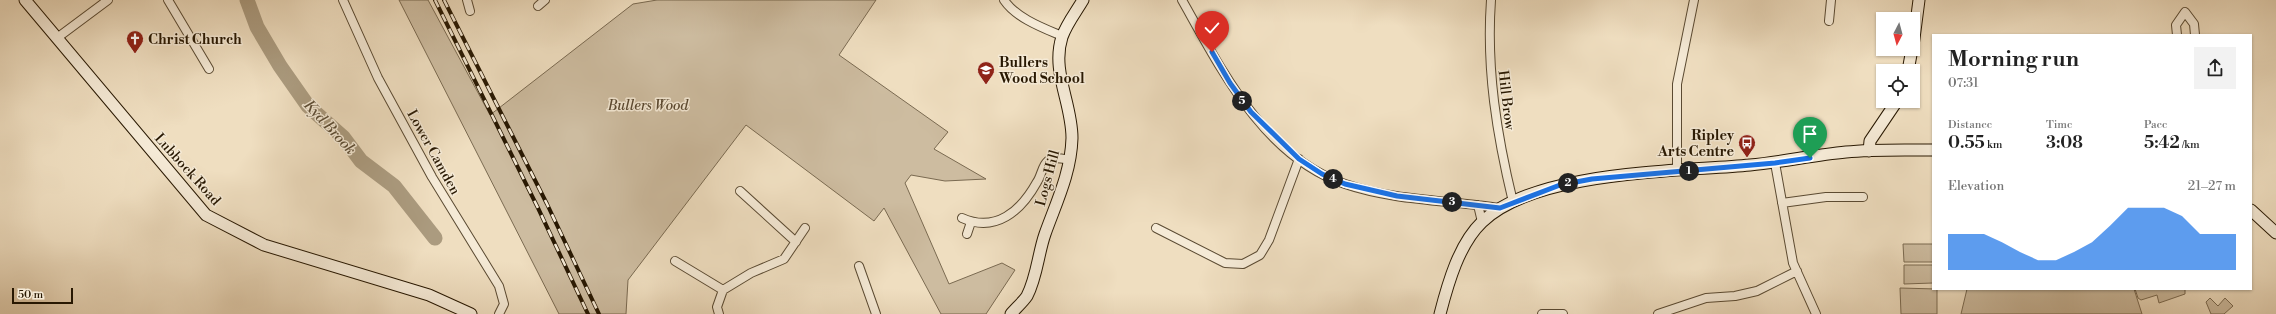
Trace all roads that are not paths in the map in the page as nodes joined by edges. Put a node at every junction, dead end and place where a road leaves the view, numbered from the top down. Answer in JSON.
{"nodes":[{"id":1,"x":25,"y":0,"type":"edge"},
{"id":2,"x":108,"y":0,"type":"edge"},
{"id":3,"x":168,"y":0,"type":"edge"},
{"id":4,"x":343,"y":0,"type":"edge"},
{"id":5,"x":467,"y":0,"type":"edge"},
{"id":6,"x":545,"y":0,"type":"edge"},
{"id":7,"x":1004,"y":0,"type":"edge"},
{"id":8,"x":1083,"y":0,"type":"edge"},
{"id":9,"x":1182,"y":0,"type":"edge"},
{"id":10,"x":1491,"y":0,"type":"edge"},
{"id":11,"x":1694,"y":0,"type":"edge"},
{"id":12,"x":1831,"y":0,"type":"edge"},
{"id":13,"x":1919,"y":0,"type":"edge"},
{"id":14,"x":538,"y":6,"type":"dead end"},
{"id":15,"x":470,"y":10,"type":"dead end"},
{"id":16,"x":1917,"y":12,"type":"edge"},
{"id":17,"x":1829,"y":21,"type":"dead end"},
{"id":18,"x":2177,"y":34,"type":"edge"},
{"id":19,"x":2195,"y":34,"type":"edge"},
{"id":20,"x":1062,"y":36,"type":"junction"},
{"id":21,"x":57,"y":38,"type":"junction"},
{"id":22,"x":209,"y":69,"type":"dead end"},
{"id":23,"x":1892,"y":108,"type":"edge"},
{"id":24,"x":1932,"y":150,"type":"edge"},
{"id":25,"x":1870,"y":151,"type":"junction"},
{"id":26,"x":1299,"y":159,"type":"junction"},
{"id":27,"x":1070,"y":160,"type":"junction"},
{"id":28,"x":1775,"y":163,"type":"junction"},
{"id":29,"x":1677,"y":171,"type":"junction"},
{"id":30,"x":740,"y":191,"type":"dead end"},
{"id":31,"x":1863,"y":197,"type":"dead end"},
{"id":32,"x":1513,"y":202,"type":"junction"},
{"id":33,"x":1782,"y":203,"type":"junction"},
{"id":34,"x":1478,"y":204,"type":"junction"},
{"id":35,"x":1500,"y":208,"type":"junction"},
{"id":36,"x":2252,"y":211,"type":"edge"},
{"id":37,"x":962,"y":218,"type":"dead end"},
{"id":38,"x":971,"y":222,"type":"junction"},
{"id":39,"x":1482,"y":222,"type":"junction"},
{"id":40,"x":805,"y":228,"type":"dead end"},
{"id":41,"x":1156,"y":228,"type":"dead end"},
{"id":42,"x":2276,"y":233,"type":"edge"},
{"id":43,"x":967,"y":234,"type":"dead end"},
{"id":44,"x":796,"y":242,"type":"junction"},
{"id":45,"x":675,"y":261,"type":"dead end"},
{"id":46,"x":859,"y":266,"type":"dead end"},
{"id":47,"x":1797,"y":271,"type":"junction"},
{"id":48,"x":723,"y":290,"type":"junction"},
{"id":49,"x":472,"y":314,"type":"edge"},
{"id":50,"x":499,"y":314,"type":"edge"},
{"id":51,"x":719,"y":314,"type":"edge"},
{"id":52,"x":876,"y":314,"type":"edge"},
{"id":53,"x":1011,"y":314,"type":"edge"},
{"id":54,"x":1440,"y":314,"type":"edge"},
{"id":55,"x":1542,"y":314,"type":"edge"},
{"id":56,"x":1563,"y":314,"type":"edge"},
{"id":57,"x":1658,"y":314,"type":"edge"},
{"id":58,"x":1816,"y":314,"type":"edge"}],
"edges":[{"from":1,"to":21,"type":"street","name":"Lubbock Road"},
{"from":2,"to":21,"type":"street"},
{"from":3,"to":22,"type":"street"},
{"from":4,"to":50,"type":"street","name":"Lower Camden"},
{"from":5,"to":15,"type":"street"},
{"from":6,"to":14,"type":"street"},
{"from":7,"to":20,"type":"street"},
{"from":8,"to":20,"type":"street","name":"Logs Hill"},
{"from":9,"to":26,"type":"street"},
{"from":10,"to":32,"type":"street","name":"Hill Brow"},
{"from":11,"to":29,"type":"street"},
{"from":12,"to":17,"type":"street"},
{"from":13,"to":16,"type":"street"},
{"from":18,"to":19,"type":"street"},
{"from":20,"to":27,"type":"street","name":"Logs Hill"},
{"from":21,"to":49,"type":"street","name":"Lubbock Road"},
{"from":23,"to":25,"type":"street"},
{"from":24,"to":25,"type":"street"},
{"from":25,"to":28,"type":"street"},
{"from":26,"to":34,"type":"street"},
{"from":26,"to":41,"type":"street"},
{"from":27,"to":38,"type":"street"},
{"from":27,"to":53,"type":"street","name":"Logs Hill"},
{"from":28,"to":29,"type":"street"},
{"from":28,"to":33,"type":"street"},
{"from":29,"to":32,"type":"street"},
{"from":30,"to":44,"type":"street"},
{"from":31,"to":33,"type":"street"},
{"from":32,"to":35,"type":"street"},
{"from":33,"to":47,"type":"street"},
{"from":34,"to":35,"type":"street"},
{"from":34,"to":39,"type":"street"},
{"from":35,"to":39,"type":"street"},
{"from":36,"to":42,"type":"street"},
{"from":37,"to":38,"type":"street"},
{"from":38,"to":43,"type":"street"},
{"from":39,"to":54,"type":"street"},
{"from":40,"to":44,"type":"street"},
{"from":44,"to":48,"type":"street"},
{"from":45,"to":48,"type":"street"},
{"from":46,"to":52,"type":"street"},
{"from":47,"to":57,"type":"street"},
{"from":47,"to":58,"type":"street"},
{"from":48,"to":51,"type":"street"},
{"from":55,"to":56,"type":"street"}]}
